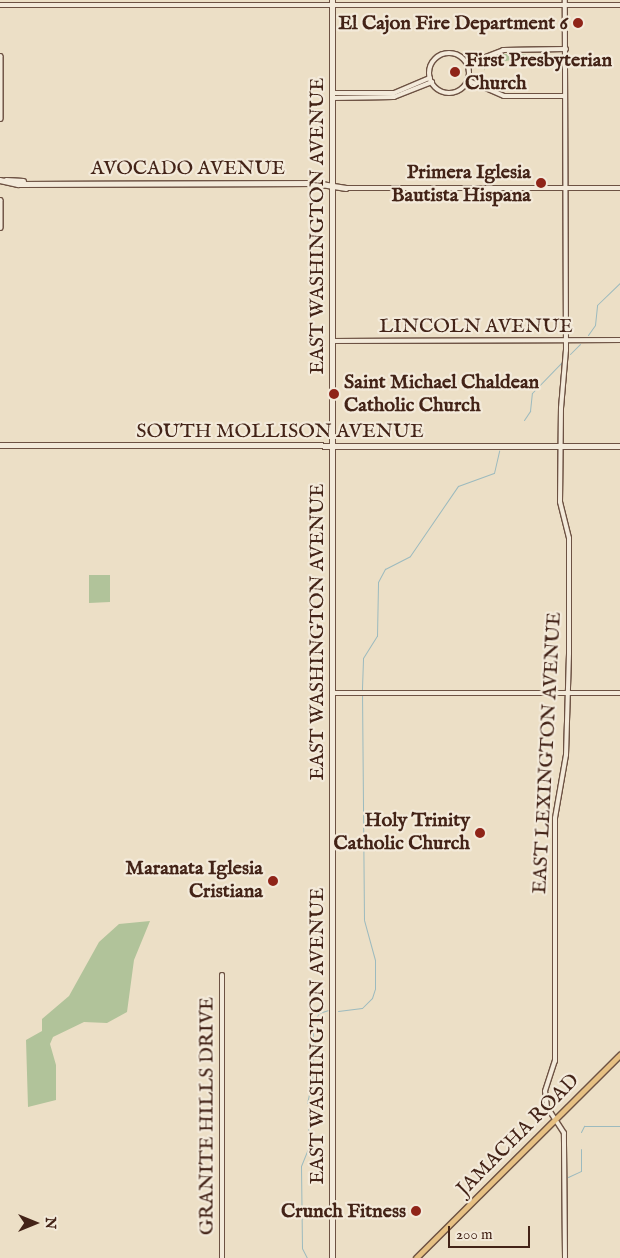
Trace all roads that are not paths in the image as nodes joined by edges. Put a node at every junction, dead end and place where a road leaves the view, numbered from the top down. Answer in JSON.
{"nodes":[{"id":1,"x":332,"y":2,"type":"edge"},
{"id":2,"x":565,"y":2,"type":"edge"},
{"id":3,"x":616,"y":3,"type":"edge"},
{"id":4,"x":0,"y":5,"type":"edge"},
{"id":5,"x":566,"y":49,"type":"junction"},
{"id":6,"x":0,"y":56,"type":"edge"},
{"id":7,"x":467,"y":64,"type":"junction"},
{"id":8,"x":431,"y":80,"type":"junction"},
{"id":9,"x":467,"y":80,"type":"junction"},
{"id":10,"x":332,"y":96,"type":"junction"},
{"id":11,"x":565,"y":96,"type":"junction"},
{"id":12,"x":0,"y":118,"type":"edge"},
{"id":13,"x":2,"y":180,"type":"edge"},
{"id":14,"x":332,"y":186,"type":"junction"},
{"id":15,"x":566,"y":188,"type":"junction"},
{"id":16,"x":620,"y":188,"type":"edge"},
{"id":17,"x":0,"y":200,"type":"edge"},
{"id":18,"x":0,"y":227,"type":"edge"},
{"id":19,"x":565,"y":340,"type":"junction"},
{"id":20,"x":620,"y":340,"type":"edge"},
{"id":21,"x":332,"y":341,"type":"junction"},
{"id":22,"x":0,"y":445,"type":"edge"},
{"id":23,"x":332,"y":446,"type":"junction"},
{"id":24,"x":561,"y":446,"type":"junction"},
{"id":25,"x":620,"y":446,"type":"edge"},
{"id":26,"x":332,"y":693,"type":"junction"},
{"id":27,"x":566,"y":693,"type":"junction"},
{"id":28,"x":620,"y":694,"type":"edge"},
{"id":29,"x":222,"y":975,"type":"dead end"},
{"id":30,"x":620,"y":1055,"type":"edge"},
{"id":31,"x":556,"y":1119,"type":"junction"},
{"id":32,"x":222,"y":1258,"type":"edge"},
{"id":33,"x":332,"y":1258,"type":"edge"},
{"id":34,"x":416,"y":1258,"type":"edge"},
{"id":35,"x":565,"y":1258,"type":"edge"}],
"edges":[{"from":1,"to":2,"type":"main road"},
{"from":1,"to":4,"type":"main road"},
{"from":1,"to":10,"type":"main road","name":"EAST WASHINGTON AVENUE"},
{"from":2,"to":3,"type":"main road"},
{"from":2,"to":5,"type":"street","name":"EAST LEXINGTON AVENUE"},
{"from":5,"to":7,"type":"street"},
{"from":5,"to":11,"type":"street","name":"EAST LEXINGTON AVENUE"},
{"from":6,"to":12,"type":"main road"},
{"from":7,"to":8,"type":"street"},
{"from":7,"to":9,"type":"street"},
{"from":8,"to":9,"type":"street"},
{"from":8,"to":10,"type":"street"},
{"from":9,"to":11,"type":"street"},
{"from":10,"to":14,"type":"main road","name":"EAST WASHINGTON AVENUE"},
{"from":11,"to":15,"type":"street","name":"EAST LEXINGTON AVENUE"},
{"from":13,"to":14,"type":"main road","name":"AVOCADO AVENUE"},
{"from":14,"to":15,"type":"main road","name":"AVOCADO AVENUE"},
{"from":14,"to":21,"type":"main road","name":"EAST WASHINGTON AVENUE"},
{"from":15,"to":16,"type":"main road","name":"AVOCADO AVENUE"},
{"from":15,"to":19,"type":"street","name":"EAST LEXINGTON AVENUE"},
{"from":17,"to":18,"type":"main road"},
{"from":19,"to":20,"type":"street","name":"LINCOLN AVENUE"},
{"from":19,"to":21,"type":"street","name":"LINCOLN AVENUE"},
{"from":19,"to":24,"type":"street","name":"EAST LEXINGTON AVENUE"},
{"from":21,"to":23,"type":"main road","name":"EAST WASHINGTON AVENUE"},
{"from":22,"to":23,"type":"main road","name":"SOUTH MOLLISON AVENUE"},
{"from":23,"to":24,"type":"main road","name":"SOUTH MOLLISON AVENUE"},
{"from":23,"to":26,"type":"main road","name":"EAST WASHINGTON AVENUE"},
{"from":24,"to":25,"type":"main road","name":"SOUTH MOLLISON AVENUE"},
{"from":24,"to":27,"type":"street","name":"EAST LEXINGTON AVENUE"},
{"from":26,"to":27,"type":"street"},
{"from":26,"to":33,"type":"main road","name":"EAST WASHINGTON AVENUE"},
{"from":27,"to":28,"type":"street"},
{"from":27,"to":31,"type":"street","name":"EAST LEXINGTON AVENUE"},
{"from":29,"to":32,"type":"street","name":"GRANITE HILLS DRIVE"},
{"from":30,"to":31,"type":"main road","name":"JAMACHA ROAD"},
{"from":31,"to":34,"type":"main road","name":"JAMACHA ROAD"},
{"from":31,"to":35,"type":"street","name":"EAST LEXINGTON AVENUE"}]}
